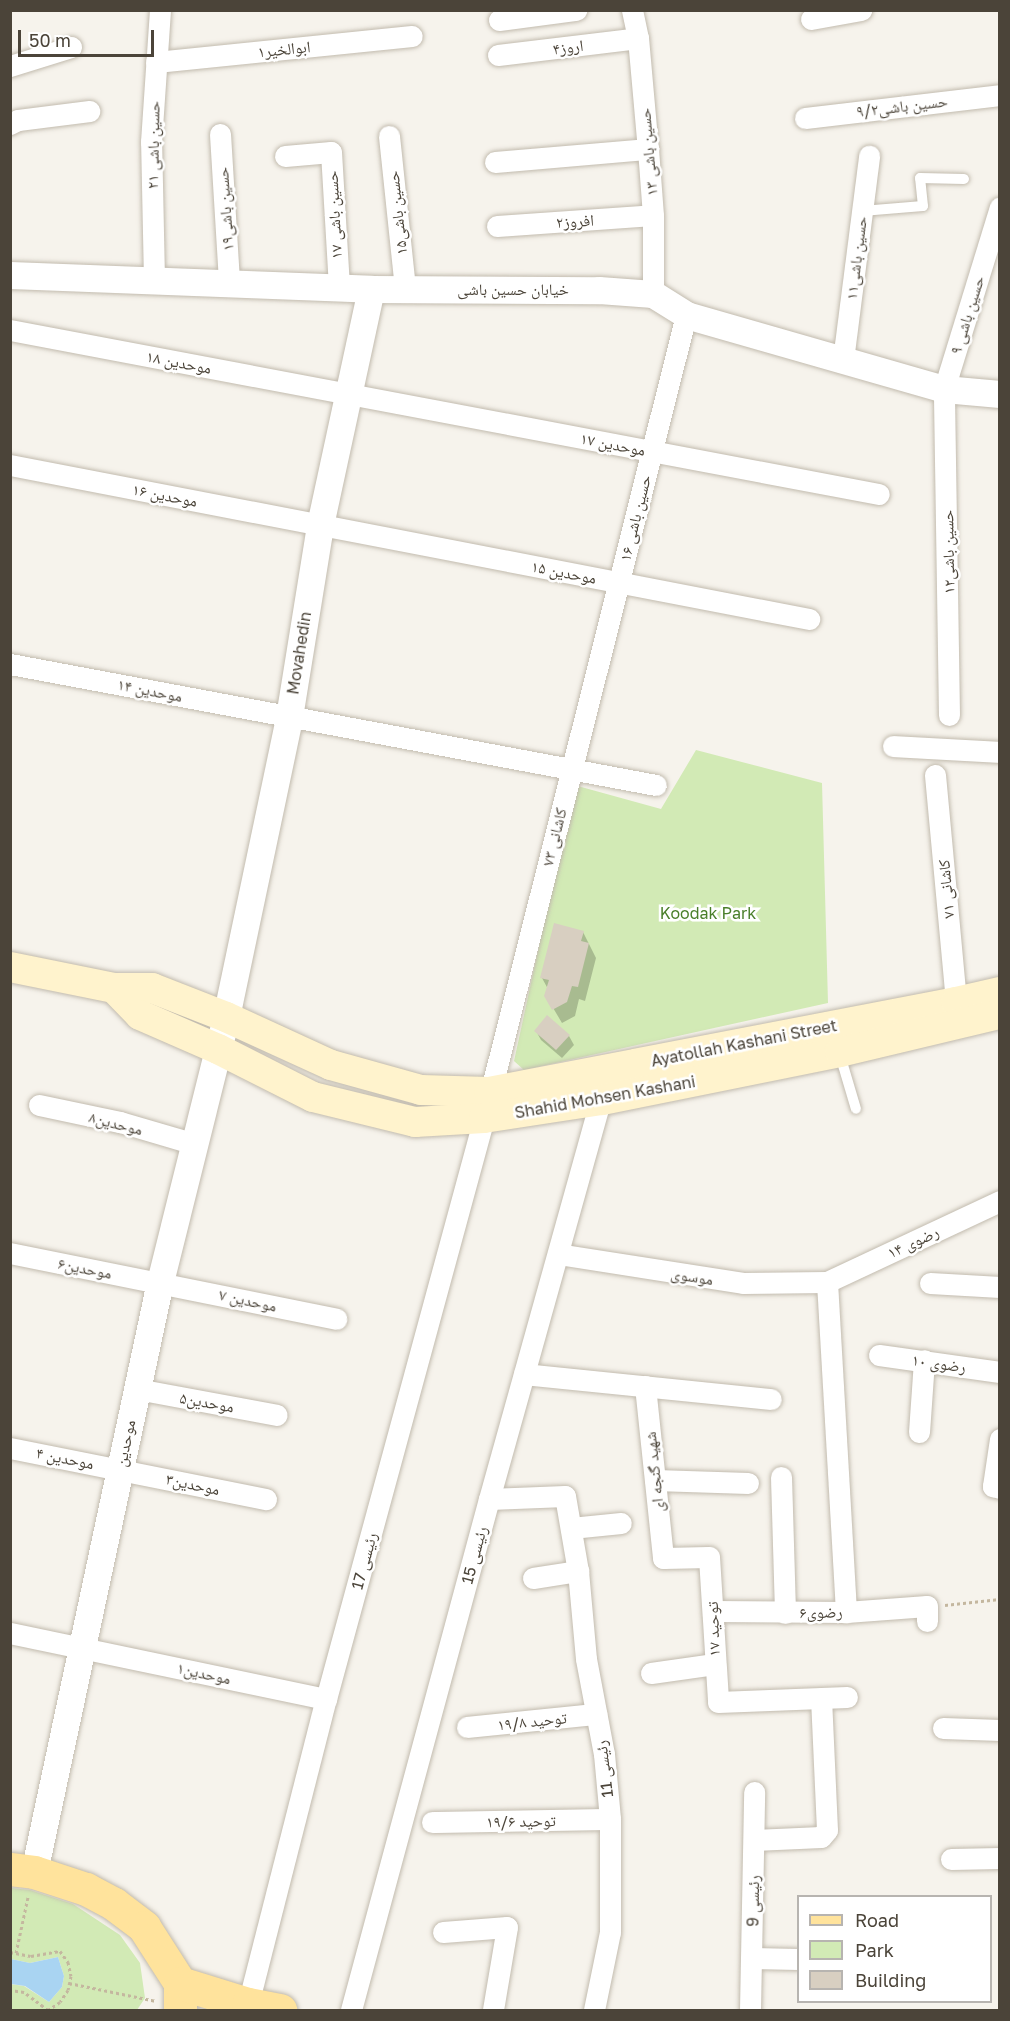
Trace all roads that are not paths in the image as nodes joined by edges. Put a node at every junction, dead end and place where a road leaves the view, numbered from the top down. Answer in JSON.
{"nodes":[{"id":1,"x":160,"y":10,"type":"edge"},
{"id":2,"x":576,"y":10,"type":"edge"},
{"id":3,"x":632,"y":10,"type":"edge"},
{"id":4,"x":861,"y":10,"type":"edge"},
{"id":5,"x":811,"y":19,"type":"dead end"},
{"id":6,"x":499,"y":20,"type":"dead end"},
{"id":7,"x":412,"y":36,"type":"dead end"},
{"id":8,"x":638,"y":38,"type":"junction"},
{"id":9,"x":71,"y":47,"type":"dead end"},
{"id":10,"x":498,"y":55,"type":"dead end"},
{"id":11,"x":156,"y":62,"type":"junction"},
{"id":12,"x":10,"y":66,"type":"edge"},
{"id":13,"x":999,"y":95,"type":"edge"},
{"id":14,"x":89,"y":111,"type":"dead end"},
{"id":15,"x":805,"y":118,"type":"dead end"},
{"id":16,"x":10,"y":124,"type":"edge"},
{"id":17,"x":220,"y":134,"type":"dead end"},
{"id":18,"x":389,"y":136,"type":"dead end"},
{"id":19,"x":648,"y":149,"type":"junction"},
{"id":20,"x":285,"y":156,"type":"dead end"},
{"id":21,"x":869,"y":156,"type":"dead end"},
{"id":22,"x":495,"y":162,"type":"dead end"},
{"id":23,"x":964,"y":179,"type":"dead end"},
{"id":24,"x":999,"y":207,"type":"edge"},
{"id":25,"x":862,"y":211,"type":"junction"},
{"id":26,"x":653,"y":215,"type":"junction"},
{"id":27,"x":497,"y":226,"type":"dead end"},
{"id":28,"x":10,"y":274,"type":"edge"},
{"id":29,"x":154,"y":280,"type":"junction"},
{"id":30,"x":229,"y":283,"type":"junction"},
{"id":31,"x":339,"y":288,"type":"junction"},
{"id":32,"x":371,"y":289,"type":"junction"},
{"id":33,"x":405,"y":289,"type":"junction"},
{"id":34,"x":653,"y":294,"type":"junction"},
{"id":35,"x":686,"y":315,"type":"junction"},
{"id":36,"x":10,"y":330,"type":"edge"},
{"id":37,"x":843,"y":360,"type":"junction"},
{"id":38,"x":944,"y":389,"type":"junction"},
{"id":39,"x":348,"y":394,"type":"junction"},
{"id":40,"x":999,"y":394,"type":"edge"},
{"id":41,"x":652,"y":451,"type":"junction"},
{"id":42,"x":10,"y":465,"type":"edge"},
{"id":43,"x":879,"y":494,"type":"dead end"},
{"id":44,"x":320,"y":525,"type":"junction"},
{"id":45,"x":618,"y":582,"type":"junction"},
{"id":46,"x":809,"y":619,"type":"dead end"},
{"id":47,"x":10,"y":664,"type":"edge"},
{"id":48,"x":949,"y":715,"type":"dead end"},
{"id":49,"x":289,"y":717,"type":"junction"},
{"id":50,"x":893,"y":746,"type":"dead end"},
{"id":51,"x":999,"y":752,"type":"edge"},
{"id":52,"x":572,"y":769,"type":"junction"},
{"id":53,"x":935,"y":775,"type":"dead end"},
{"id":54,"x":656,"y":785,"type":"dead end"},
{"id":55,"x":10,"y":967,"type":"edge"},
{"id":56,"x":114,"y":988,"type":"junction"},
{"id":57,"x":999,"y":992,"type":"edge"},
{"id":58,"x":956,"y":1002,"type":"junction"},
{"id":59,"x":999,"y":1014,"type":"edge"},
{"id":60,"x":226,"y":1017,"type":"junction"},
{"id":61,"x":218,"y":1049,"type":"junction"},
{"id":62,"x":840,"y":1052,"type":"junction"},
{"id":63,"x":608,"y":1069,"type":"junction"},
{"id":64,"x":602,"y":1100,"type":"junction"},
{"id":65,"x":39,"y":1105,"type":"dead end"},
{"id":66,"x":486,"y":1105,"type":"junction"},
{"id":67,"x":856,"y":1109,"type":"dead end"},
{"id":68,"x":192,"y":1143,"type":"junction"},
{"id":69,"x":999,"y":1201,"type":"edge"},
{"id":70,"x":10,"y":1253,"type":"edge"},
{"id":71,"x":558,"y":1254,"type":"junction"},
{"id":72,"x":160,"y":1282,"type":"junction"},
{"id":73,"x":827,"y":1282,"type":"junction"},
{"id":74,"x":930,"y":1283,"type":"dead end"},
{"id":75,"x":999,"y":1287,"type":"edge"},
{"id":76,"x":336,"y":1319,"type":"dead end"},
{"id":77,"x":879,"y":1355,"type":"dead end"},
{"id":78,"x":924,"y":1360,"type":"junction"},
{"id":79,"x":999,"y":1372,"type":"edge"},
{"id":80,"x":524,"y":1374,"type":"junction"},
{"id":81,"x":645,"y":1386,"type":"junction"},
{"id":82,"x":137,"y":1389,"type":"junction"},
{"id":83,"x":771,"y":1399,"type":"dead end"},
{"id":84,"x":277,"y":1415,"type":"dead end"},
{"id":85,"x":918,"y":1432,"type":"dead end"},
{"id":86,"x":999,"y":1439,"type":"edge"},
{"id":87,"x":10,"y":1448,"type":"edge"},
{"id":88,"x":120,"y":1469,"type":"junction"},
{"id":89,"x":781,"y":1477,"type":"dead end"},
{"id":90,"x":655,"y":1480,"type":"junction"},
{"id":91,"x":748,"y":1482,"type":"dead end"},
{"id":92,"x":997,"y":1488,"type":"edge"},
{"id":93,"x":489,"y":1498,"type":"junction"},
{"id":94,"x":266,"y":1499,"type":"dead end"},
{"id":95,"x":621,"y":1523,"type":"dead end"},
{"id":96,"x":571,"y":1528,"type":"junction"},
{"id":97,"x":663,"y":1558,"type":"joint"},
{"id":98,"x":578,"y":1571,"type":"junction"},
{"id":99,"x":532,"y":1578,"type":"dead end"},
{"id":100,"x":714,"y":1611,"type":"junction"},
{"id":101,"x":846,"y":1612,"type":"junction"},
{"id":102,"x":785,"y":1613,"type":"junction"},
{"id":103,"x":927,"y":1614,"type":"road end"},
{"id":104,"x":10,"y":1633,"type":"edge"},
{"id":105,"x":82,"y":1646,"type":"junction"},
{"id":106,"x":714,"y":1664,"type":"junction"},
{"id":107,"x":651,"y":1672,"type":"dead end"},
{"id":108,"x":847,"y":1697,"type":"dead end"},
{"id":109,"x":821,"y":1698,"type":"junction"},
{"id":110,"x":326,"y":1700,"type":"junction"},
{"id":111,"x":596,"y":1714,"type":"junction"},
{"id":112,"x":467,"y":1727,"type":"dead end"},
{"id":113,"x":943,"y":1728,"type":"dead end"},
{"id":114,"x":999,"y":1730,"type":"edge"},
{"id":115,"x":754,"y":1792,"type":"dead end"},
{"id":116,"x":610,"y":1819,"type":"junction"},
{"id":117,"x":432,"y":1822,"type":"dead end"},
{"id":118,"x":754,"y":1840,"type":"junction"},
{"id":119,"x":999,"y":1858,"type":"edge"},
{"id":120,"x":951,"y":1859,"type":"dead end"},
{"id":121,"x":22,"y":1870,"type":"edge"},
{"id":122,"x":442,"y":1932,"type":"dead end"},
{"id":123,"x":752,"y":1958,"type":"junction"},
{"id":124,"x":797,"y":1959,"type":"edge"},
{"id":125,"x":186,"y":2002,"type":"edge"},
{"id":126,"x":248,"y":2004,"type":"junction"},
{"id":127,"x":280,"y":2010,"type":"edge"},
{"id":128,"x":351,"y":2010,"type":"edge"},
{"id":129,"x":493,"y":2010,"type":"edge"},
{"id":130,"x":594,"y":2010,"type":"edge"},
{"id":131,"x":750,"y":2010,"type":"edge"}],
"edges":[{"from":1,"to":11,"type":"street","name":"حسین باشی ۲۱"},
{"from":2,"to":6,"type":"street"},
{"from":3,"to":8,"type":"street","name":"حسین باشی ۱۳"},
{"from":4,"to":5,"type":"street"},
{"from":7,"to":11,"type":"street","name":"ابوالخیر۱"},
{"from":8,"to":10,"type":"street","name":"اروز۴"},
{"from":8,"to":19,"type":"street","name":"حسین باشی ۱۳"},
{"from":9,"to":12,"type":"street"},
{"from":11,"to":29,"type":"street","name":"حسین باشی ۲۱"},
{"from":13,"to":15,"type":"street","name":"حسین باشی۹/۲"},
{"from":14,"to":16,"type":"street"},
{"from":17,"to":30,"type":"street","name":"حسین باشی۱۹"},
{"from":18,"to":33,"type":"street","name":"حسین باشی۱۵"},
{"from":19,"to":22,"type":"street"},
{"from":19,"to":26,"type":"street","name":"حسین باشی ۱۳"},
{"from":20,"to":31,"type":"street","name":"حسین باشی ۱۷"},
{"from":21,"to":25,"type":"street","name":"حسین باشی۱۱"},
{"from":23,"to":25,"type":"lane"},
{"from":24,"to":38,"type":"street","name":"حسین باشی ۹"},
{"from":25,"to":37,"type":"street","name":"حسین باشی۱۱"},
{"from":26,"to":27,"type":"street","name":"افروز۲"},
{"from":26,"to":34,"type":"street","name":"حسین باشی ۱۳"},
{"from":28,"to":29,"type":"street","name":"خیابان حسین باشی"},
{"from":29,"to":30,"type":"street","name":"خیابان حسین باشی"},
{"from":30,"to":31,"type":"street","name":"خیابان حسین باشی"},
{"from":31,"to":32,"type":"street","name":"خیابان حسین باشی"},
{"from":32,"to":33,"type":"street","name":"خیابان حسین باشی"},
{"from":32,"to":39,"type":"street","name":"Movahedin"},
{"from":33,"to":34,"type":"street","name":"خیابان حسین باشی"},
{"from":34,"to":35,"type":"street","name":"خیابان حسین باشی"},
{"from":35,"to":37,"type":"street","name":"خیابان حسین باشی"},
{"from":35,"to":41,"type":"street","name":"حسین باشی ۱۶"},
{"from":36,"to":39,"type":"street","name":"موحدین ۱۸"},
{"from":37,"to":38,"type":"street","name":"خیابان حسین باشی"},
{"from":38,"to":40,"type":"street","name":"خیابان حسین باشی"},
{"from":38,"to":48,"type":"street","name":"حسین باشی۱۲"},
{"from":39,"to":41,"type":"street","name":"موحدین ۱۷"},
{"from":39,"to":44,"type":"street","name":"Movahedin"},
{"from":41,"to":43,"type":"street","name":"موحدین ۱۷"},
{"from":41,"to":45,"type":"street","name":"حسین باشی ۱۶"},
{"from":42,"to":44,"type":"street","name":"موحدین ۱۶"},
{"from":44,"to":45,"type":"street","name":"موحدین ۱۵"},
{"from":44,"to":49,"type":"street","name":"Movahedin"},
{"from":45,"to":46,"type":"street","name":"موحدین ۱۵"},
{"from":45,"to":52,"type":"street","name":"کاشانی ۷۳"},
{"from":47,"to":49,"type":"street","name":"موحدین ۱۴"},
{"from":49,"to":52,"type":"street","name":"موحدین ۱۴"},
{"from":49,"to":60,"type":"street","name":"Movahedin"},
{"from":50,"to":51,"type":"street"},
{"from":52,"to":54,"type":"street","name":"موحدین ۱۴"},
{"from":52,"to":66,"type":"street","name":"کاشانی ۷۳"},
{"from":53,"to":58,"type":"street","name":"کاشانی ۷۱"},
{"from":55,"to":56,"type":"main road","name":"Shahid Mohsen Kashani"},
{"from":56,"to":60,"type":"main road","name":"Shahid Mohsen Kashani"},
{"from":56,"to":61,"type":"main road","name":"Shahid Mohsen Kashani"},
{"from":57,"to":58,"type":"main road","name":"Ayatollah Kashani Street"},
{"from":58,"to":63,"type":"main road","name":"Ayatollah Kashani Street"},
{"from":59,"to":62,"type":"main road","name":"Shahid Mohsen Kashani"},
{"from":60,"to":61,"type":"street","name":"موحدین"},
{"from":60,"to":66,"type":"main road","name":"Shahid Mohsen Kashani"},
{"from":61,"to":66,"type":"main road","name":"Shahid Mohsen Kashani"},
{"from":61,"to":68,"type":"street","name":"موحدین"},
{"from":62,"to":64,"type":"main road","name":"Shahid Mohsen Kashani"},
{"from":62,"to":67,"type":"lane"},
{"from":63,"to":64,"type":"street","name":"رئیسی 15"},
{"from":63,"to":66,"type":"main road","name":"Ayatollah Kashani Street"},
{"from":64,"to":66,"type":"main road","name":"Shahid Mohsen Kashani"},
{"from":64,"to":71,"type":"street","name":"رئیسی 15"},
{"from":65,"to":68,"type":"street","name":"موحدین۸"},
{"from":66,"to":110,"type":"street","name":"رئیسی 17"},
{"from":68,"to":72,"type":"street","name":"موحدین"},
{"from":69,"to":73,"type":"street","name":"رضوی ۱۴"},
{"from":70,"to":72,"type":"street","name":"موحدین۶"},
{"from":71,"to":73,"type":"street","name":"موسوی"},
{"from":71,"to":80,"type":"street","name":"رئیسی 15"},
{"from":72,"to":76,"type":"street","name":"موحدین ۷"},
{"from":72,"to":82,"type":"street","name":"موحدین"},
{"from":73,"to":101,"type":"street"},
{"from":74,"to":75,"type":"street"},
{"from":77,"to":78,"type":"street","name":"رضوی ۱۰"},
{"from":78,"to":79,"type":"street","name":"رضوی ۱۰"},
{"from":78,"to":85,"type":"street"},
{"from":80,"to":81,"type":"street"},
{"from":80,"to":93,"type":"street","name":"رئیسی 15"},
{"from":81,"to":83,"type":"street"},
{"from":81,"to":90,"type":"street","name":"شهید گنجه ای"},
{"from":82,"to":84,"type":"street","name":"موحدین۵"},
{"from":82,"to":88,"type":"street","name":"موحدین"},
{"from":86,"to":92,"type":"street"},
{"from":87,"to":88,"type":"street","name":"موحدین ۴"},
{"from":88,"to":94,"type":"street","name":"موحدین۳"},
{"from":88,"to":105,"type":"street","name":"موحدین"},
{"from":89,"to":102,"type":"street"},
{"from":90,"to":91,"type":"street"},
{"from":90,"to":97,"type":"street","name":"شهید گنجه ای"},
{"from":93,"to":96,"type":"street","name":"رئیسی 11"},
{"from":93,"to":128,"type":"street","name":"رئیسی 15"},
{"from":95,"to":96,"type":"street"},
{"from":96,"to":98,"type":"street","name":"رئیسی 11"},
{"from":97,"to":100,"type":"street","name":"توحید ۱۷"},
{"from":98,"to":99,"type":"street"},
{"from":98,"to":111,"type":"street","name":"رئیسی 11"},
{"from":100,"to":102,"type":"street","name":"رضوی۶"},
{"from":100,"to":106,"type":"street","name":"توحید ۱۷"},
{"from":101,"to":102,"type":"street","name":"رضوی۶"},
{"from":101,"to":103,"type":"street","name":"رضوی۶"},
{"from":104,"to":105,"type":"street","name":"موحدین۱"},
{"from":105,"to":110,"type":"street","name":"موحدین۱"},
{"from":105,"to":121,"type":"street","name":"موحدین"},
{"from":106,"to":107,"type":"street"},
{"from":106,"to":109,"type":"street","name":"توحید ۱۷"},
{"from":108,"to":109,"type":"street"},
{"from":109,"to":118,"type":"street"},
{"from":110,"to":126,"type":"street","name":"رئیسی 17"},
{"from":111,"to":112,"type":"street","name":"توحید ۱۹/۸"},
{"from":111,"to":116,"type":"street","name":"رئیسی 11"},
{"from":113,"to":114,"type":"street"},
{"from":115,"to":118,"type":"street","name":"رئیسی 9"},
{"from":116,"to":117,"type":"street","name":"توحید ۱۹/۶"},
{"from":116,"to":130,"type":"street","name":"رئیسی 11"},
{"from":118,"to":123,"type":"street","name":"رئیسی 9"},
{"from":119,"to":120,"type":"street"},
{"from":121,"to":125,"type":"main road"},
{"from":122,"to":129,"type":"street"},
{"from":123,"to":124,"type":"street"},
{"from":123,"to":131,"type":"street","name":"رئیسی 9"},
{"from":125,"to":126,"type":"main road"},
{"from":126,"to":127,"type":"main road"}]}
